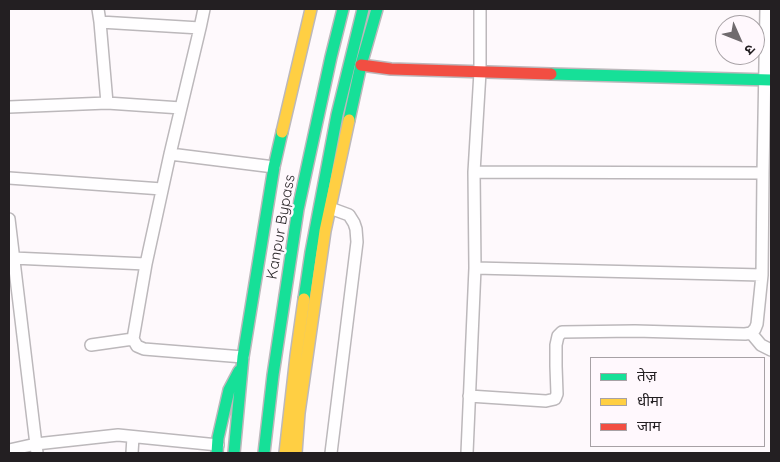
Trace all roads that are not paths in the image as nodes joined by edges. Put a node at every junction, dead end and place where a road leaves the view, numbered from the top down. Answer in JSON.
{"nodes":[{"id":1,"x":98,"y":9,"type":"edge"},
{"id":2,"x":204,"y":9,"type":"edge"},
{"id":3,"x":311,"y":9,"type":"edge"},
{"id":4,"x":343,"y":9,"type":"edge"},
{"id":5,"x":363,"y":9,"type":"edge"},
{"id":6,"x":377,"y":9,"type":"edge"},
{"id":7,"x":480,"y":9,"type":"edge"},
{"id":8,"x":766,"y":9,"type":"edge"},
{"id":9,"x":100,"y":22,"type":"junction"},
{"id":10,"x":200,"y":28,"type":"junction"},
{"id":11,"x":361,"y":66,"type":"junction"},
{"id":12,"x":480,"y":72,"type":"junction"},
{"id":13,"x":768,"y":80,"type":"edge"},
{"id":14,"x":107,"y":103,"type":"junction"},
{"id":15,"x":9,"y":107,"type":"edge"},
{"id":16,"x":181,"y":108,"type":"junction"},
{"id":17,"x":170,"y":154,"type":"junction"},
{"id":18,"x":274,"y":167,"type":"junction"},
{"id":19,"x":474,"y":172,"type":"junction"},
{"id":20,"x":764,"y":173,"type":"junction"},
{"id":21,"x":9,"y":178,"type":"edge"},
{"id":22,"x":162,"y":189,"type":"junction"},
{"id":23,"x":330,"y":208,"type":"junction"},
{"id":24,"x":9,"y":219,"type":"edge"},
{"id":25,"x":13,"y":258,"type":"junction"},
{"id":26,"x":146,"y":264,"type":"junction"},
{"id":27,"x":475,"y":268,"type":"junction"},
{"id":28,"x":762,"y":274,"type":"junction"},
{"id":29,"x":751,"y":333,"type":"junction"},
{"id":30,"x":133,"y":339,"type":"junction"},
{"id":31,"x":91,"y":345,"type":"dead end"},
{"id":32,"x":771,"y":350,"type":"edge"},
{"id":33,"x":243,"y":361,"type":"junction"},
{"id":34,"x":469,"y":396,"type":"junction"},
{"id":35,"x":133,"y":437,"type":"junction"},
{"id":36,"x":37,"y":448,"type":"edge"},
{"id":37,"x":218,"y":449,"type":"edge"},
{"id":38,"x":9,"y":450,"type":"edge"},
{"id":39,"x":132,"y":453,"type":"edge"},
{"id":40,"x":234,"y":453,"type":"edge"},
{"id":41,"x":264,"y":453,"type":"edge"},
{"id":42,"x":285,"y":453,"type":"edge"},
{"id":43,"x":296,"y":453,"type":"edge"},
{"id":44,"x":331,"y":453,"type":"edge"},
{"id":45,"x":467,"y":453,"type":"edge"}],
"edges":[{"from":1,"to":9,"type":"street"},
{"from":2,"to":10,"type":"street"},
{"from":3,"to":18,"type":"main road"},
{"from":4,"to":41,"type":"main road","name":"Kanpur Bypass"},
{"from":5,"to":42,"type":"main road"},
{"from":6,"to":11,"type":"main road"},
{"from":7,"to":12,"type":"street"},
{"from":8,"to":13,"type":"street"},
{"from":9,"to":10,"type":"street"},
{"from":9,"to":14,"type":"street"},
{"from":10,"to":16,"type":"street"},
{"from":11,"to":12,"type":"main road"},
{"from":11,"to":23,"type":"main road"},
{"from":12,"to":13,"type":"main road"},
{"from":12,"to":19,"type":"street"},
{"from":13,"to":20,"type":"street"},
{"from":14,"to":15,"type":"street"},
{"from":14,"to":16,"type":"street"},
{"from":16,"to":17,"type":"street"},
{"from":17,"to":18,"type":"street"},
{"from":17,"to":22,"type":"street"},
{"from":18,"to":33,"type":"main road"},
{"from":19,"to":20,"type":"street"},
{"from":19,"to":27,"type":"street"},
{"from":20,"to":28,"type":"street"},
{"from":21,"to":22,"type":"street"},
{"from":22,"to":26,"type":"street"},
{"from":23,"to":43,"type":"main road"},
{"from":23,"to":44,"type":"street"},
{"from":24,"to":25,"type":"street"},
{"from":25,"to":26,"type":"street"},
{"from":25,"to":36,"type":"street"},
{"from":26,"to":30,"type":"street"},
{"from":27,"to":28,"type":"street"},
{"from":27,"to":34,"type":"street"},
{"from":28,"to":29,"type":"street"},
{"from":29,"to":32,"type":"street"},
{"from":29,"to":34,"type":"street"},
{"from":30,"to":31,"type":"street"},
{"from":30,"to":33,"type":"street"},
{"from":33,"to":37,"type":"main road"},
{"from":33,"to":40,"type":"main road"},
{"from":34,"to":45,"type":"street"},
{"from":35,"to":36,"type":"street"},
{"from":35,"to":37,"type":"street"},
{"from":35,"to":39,"type":"street"},
{"from":36,"to":38,"type":"street"}]}
